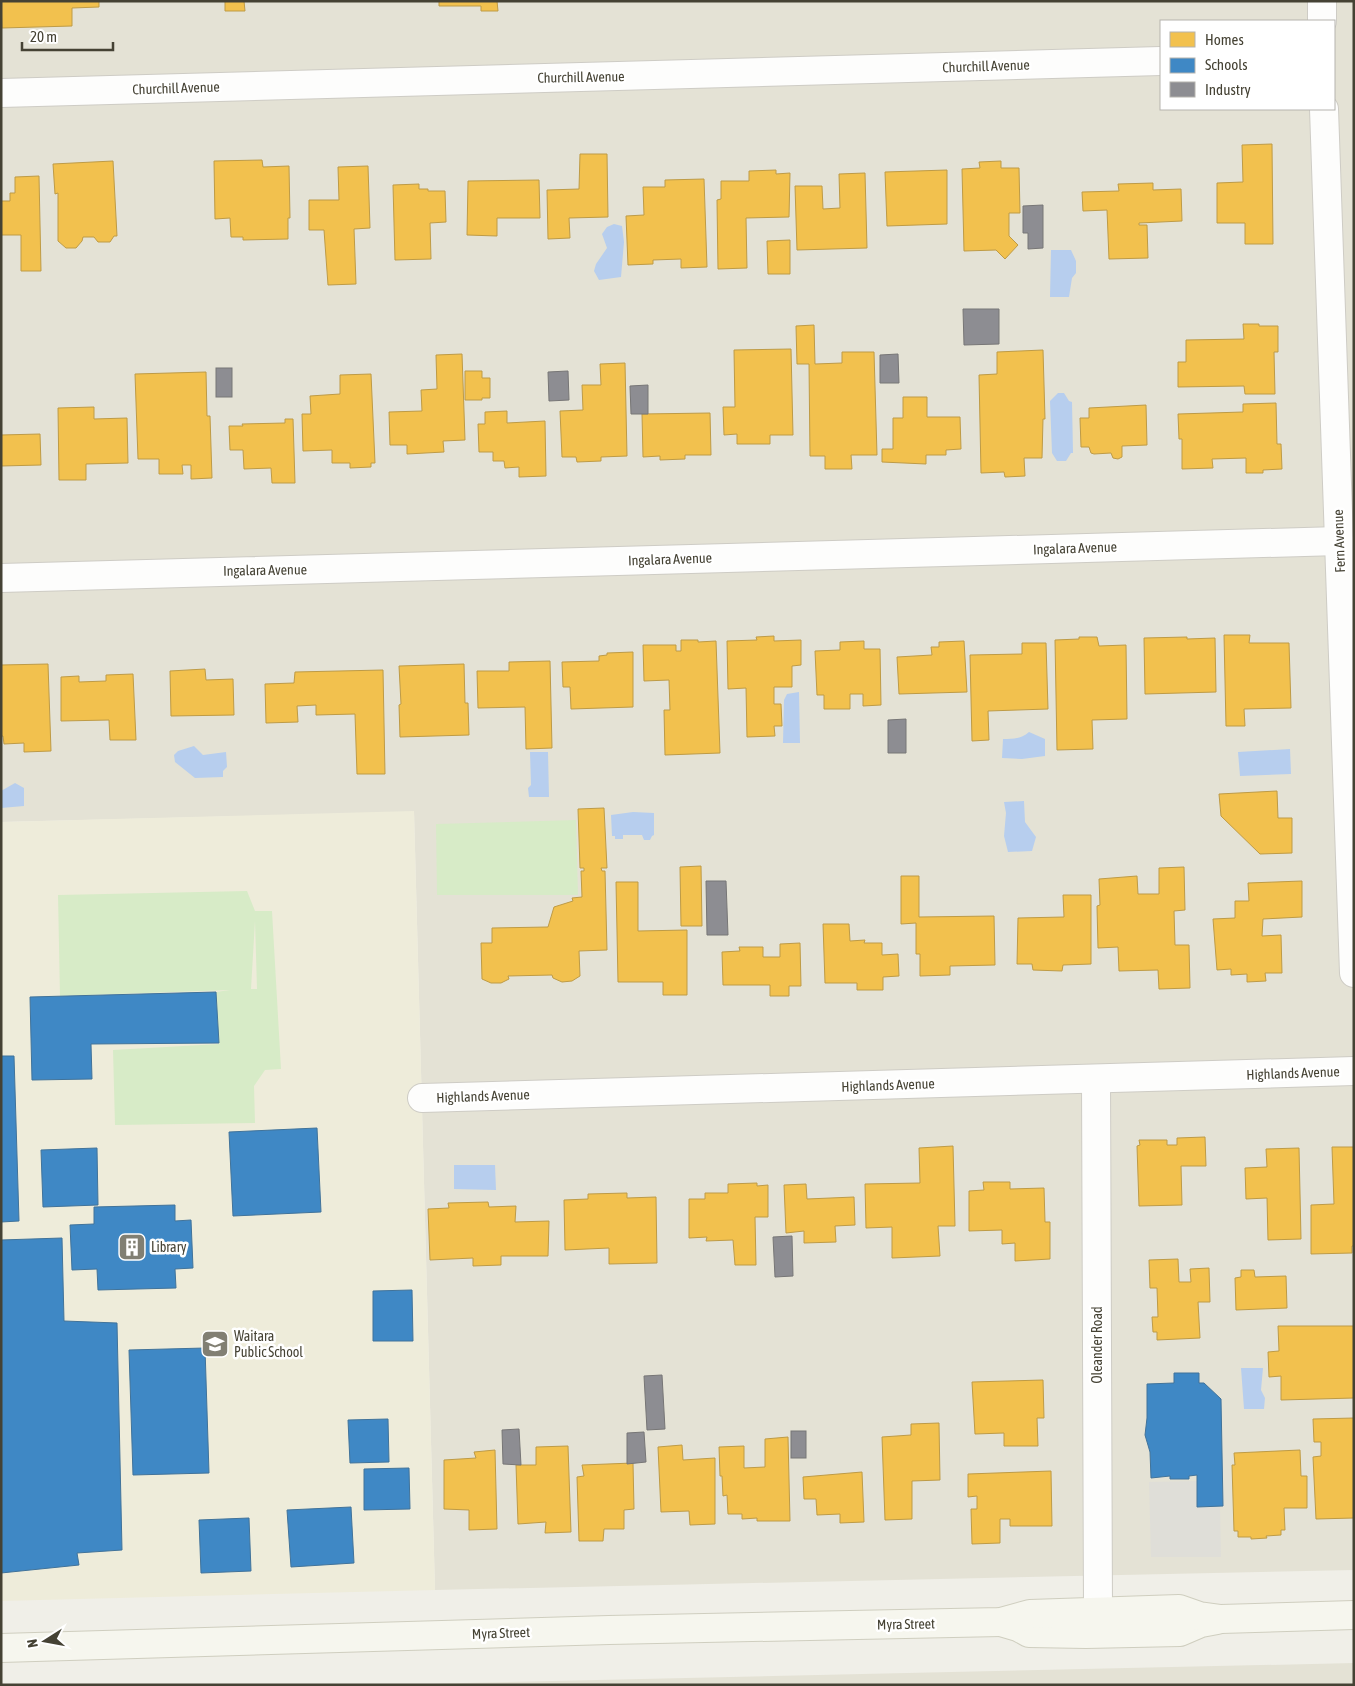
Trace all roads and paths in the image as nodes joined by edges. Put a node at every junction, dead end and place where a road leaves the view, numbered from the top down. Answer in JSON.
{"nodes":[{"id":1,"x":1322,"y":1,"type":"edge"},
{"id":2,"x":1322,"y":20,"type":"edge"},
{"id":3,"x":1160,"y":61,"type":"edge"},
{"id":4,"x":1,"y":93,"type":"edge"},
{"id":5,"x":1324,"y":110,"type":"edge"},
{"id":6,"x":1343,"y":327,"type":"edge"},
{"id":7,"x":1339,"y":541,"type":"junction"},
{"id":8,"x":1,"y":578,"type":"edge"},
{"id":9,"x":1354,"y":973,"type":"edge"},
{"id":10,"x":1354,"y":1071,"type":"edge"},
{"id":11,"x":1096,"y":1079,"type":"junction"},
{"id":12,"x":422,"y":1098,"type":"dead end"},
{"id":13,"x":1098,"y":1612,"type":"junction"},
{"id":14,"x":1354,"y":1615,"type":"edge"},
{"id":15,"x":1221,"y":1619,"type":"junction"},
{"id":16,"x":1001,"y":1622,"type":"junction"},
{"id":17,"x":1,"y":1648,"type":"edge"}],
"edges":[{"from":1,"to":2,"type":"street"},
{"from":3,"to":4,"type":"street","name":"Churchill Avenue"},
{"from":5,"to":6,"type":"street","name":"Fern Avenue"},
{"from":6,"to":7,"type":"street","name":"Fern Avenue"},
{"from":7,"to":8,"type":"street","name":"Ingalara Avenue"},
{"from":7,"to":9,"type":"street","name":"Fern Avenue"},
{"from":10,"to":11,"type":"street","name":"Highlands Avenue"},
{"from":11,"to":12,"type":"street","name":"Highlands Avenue"},
{"from":11,"to":13,"type":"street","name":"Oleander Road"},
{"from":13,"to":15,"type":"main road","name":"Myra Street"},
{"from":13,"to":16,"type":"main road","name":"Myra Street"},
{"from":14,"to":15,"type":"main road","name":"Myra Street"},
{"from":15,"to":16,"type":"main road","name":"Myra Street"},
{"from":16,"to":17,"type":"main road","name":"Myra Street"}]}
